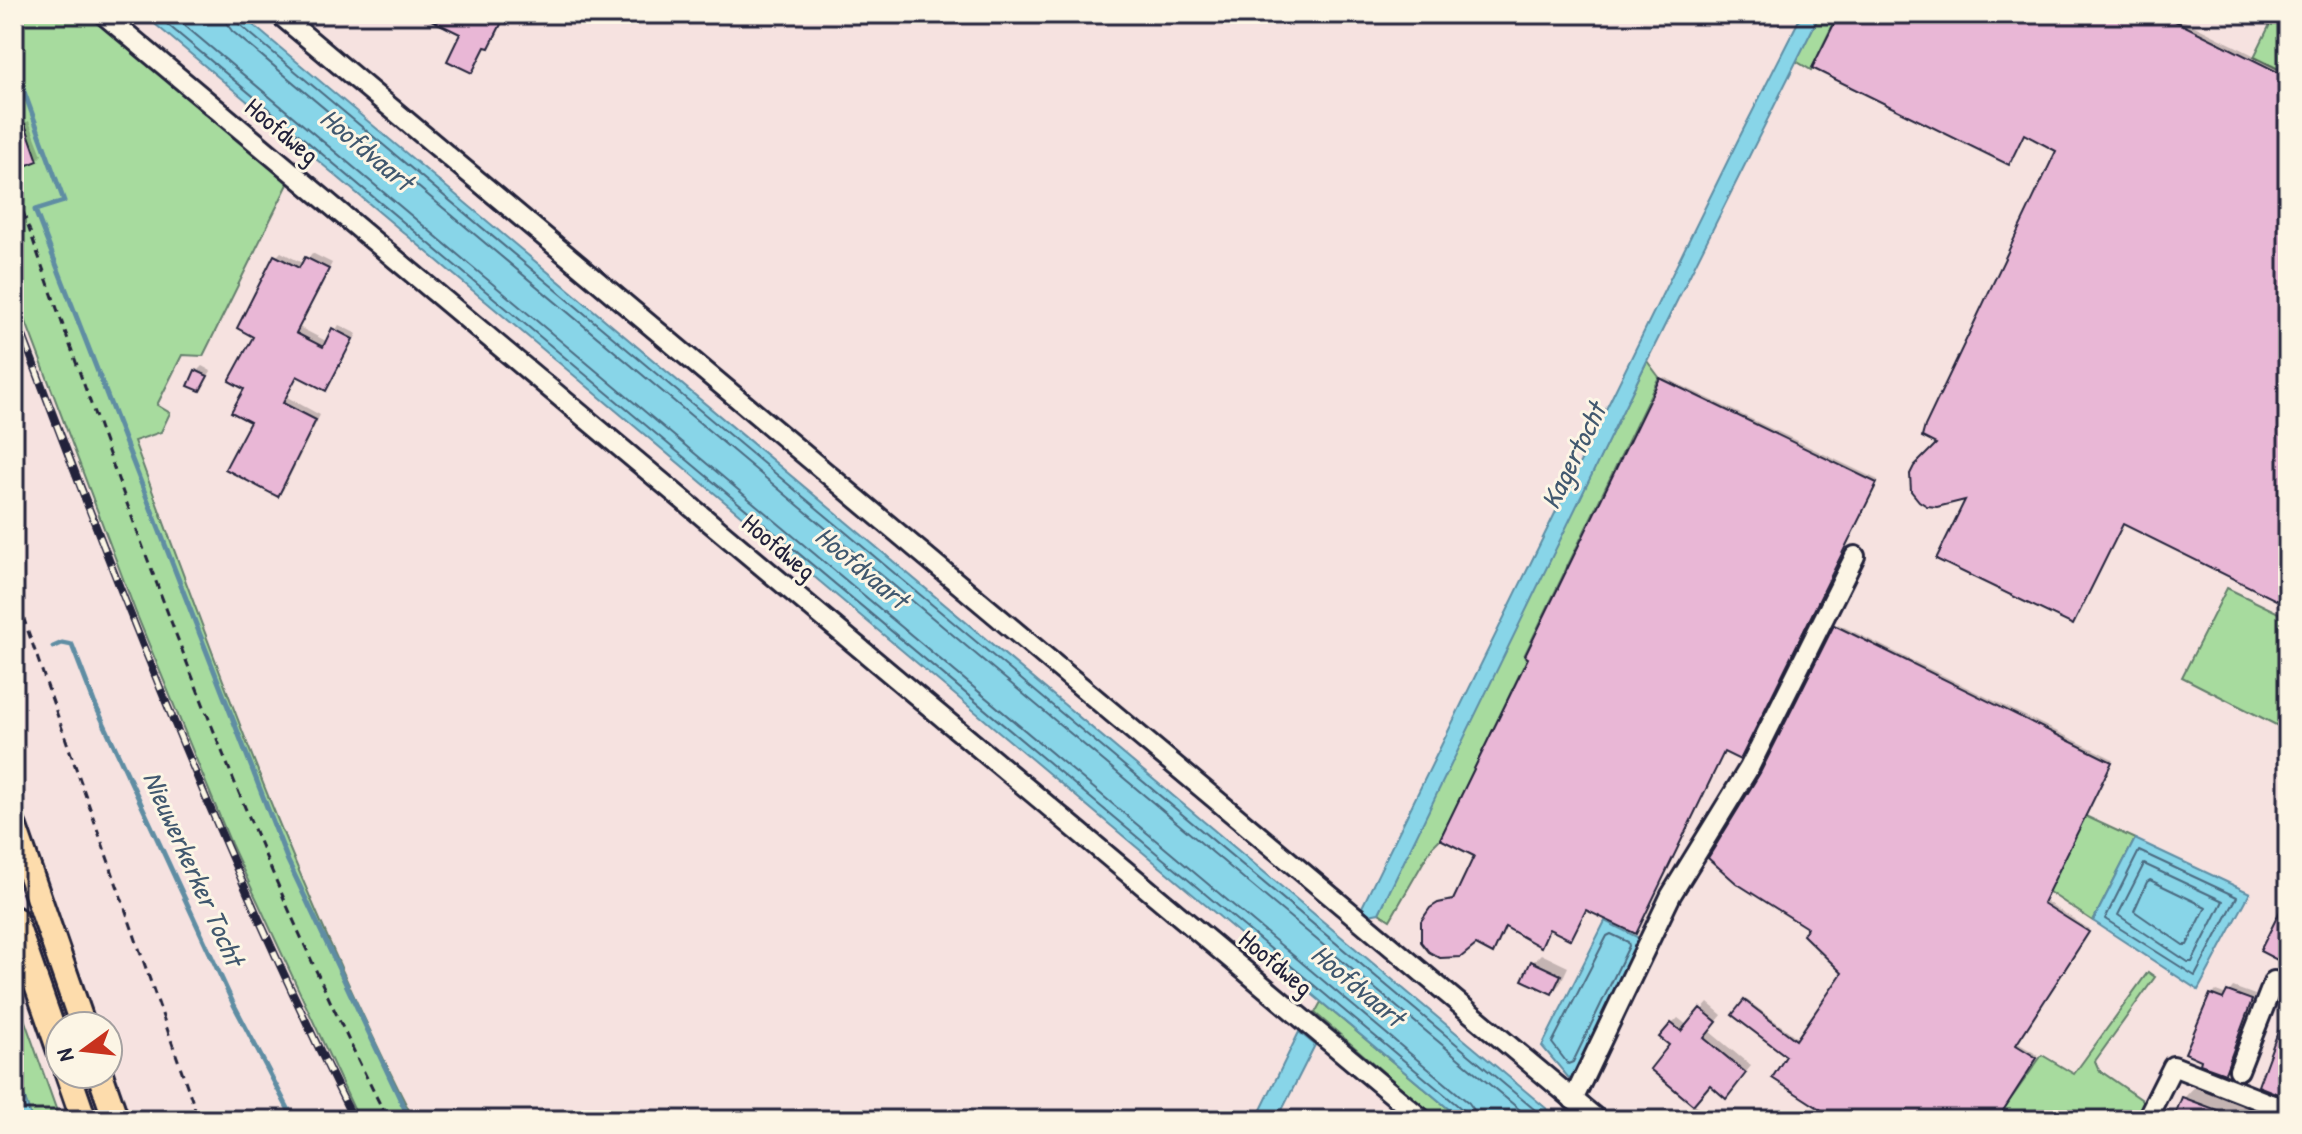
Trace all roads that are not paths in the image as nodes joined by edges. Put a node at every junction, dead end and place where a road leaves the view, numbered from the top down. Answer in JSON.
{"nodes":[{"id":1,"x":103,"y":14,"type":"edge"},
{"id":2,"x":279,"y":14,"type":"edge"},
{"id":3,"x":1855,"y":556,"type":"dead end"},
{"id":4,"x":14,"y":827,"type":"edge"},
{"id":5,"x":14,"y":919,"type":"edge"},
{"id":6,"x":2288,"y":987,"type":"edge"},
{"id":7,"x":46,"y":1010,"type":"edge"},
{"id":8,"x":77,"y":1010,"type":"edge"},
{"id":9,"x":2239,"y":1070,"type":"dead end"},
{"id":10,"x":74,"y":1090,"type":"edge"},
{"id":11,"x":106,"y":1090,"type":"edge"},
{"id":12,"x":1573,"y":1100,"type":"junction"},
{"id":13,"x":2288,"y":1111,"type":"edge"},
{"id":14,"x":84,"y":1120,"type":"edge"},
{"id":15,"x":116,"y":1120,"type":"edge"},
{"id":16,"x":1423,"y":1120,"type":"edge"},
{"id":17,"x":1598,"y":1120,"type":"edge"},
{"id":18,"x":2146,"y":1120,"type":"edge"}],
"edges":[{"from":1,"to":16,"type":"street","name":"Hoofdweg"},
{"from":2,"to":12,"type":"street"},
{"from":3,"to":12,"type":"street"},
{"from":4,"to":8,"type":"highway"},
{"from":5,"to":7,"type":"highway"},
{"from":6,"to":9,"type":"street"},
{"from":10,"to":14,"type":"highway"},
{"from":11,"to":15,"type":"highway"},
{"from":12,"to":17,"type":"street"},
{"from":13,"to":18,"type":"street"}]}
